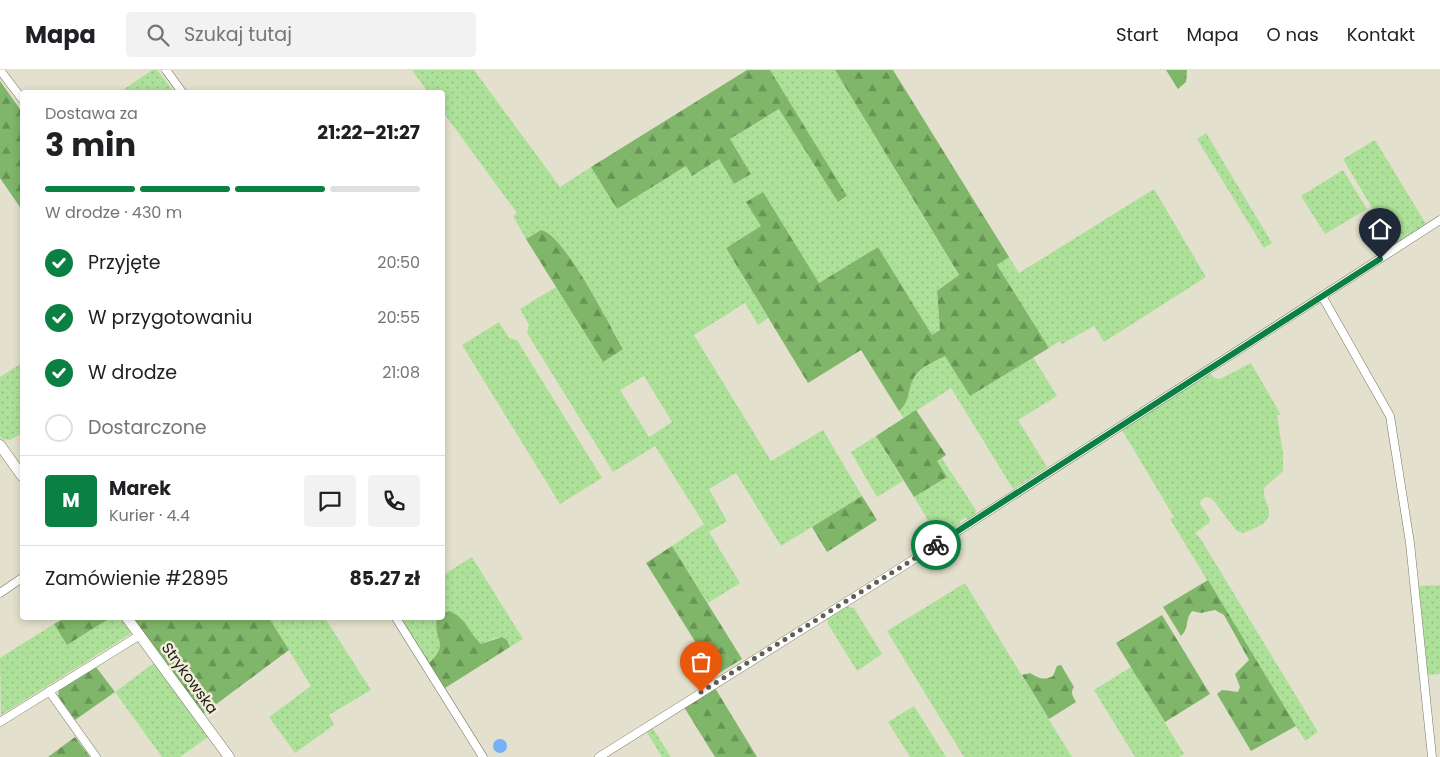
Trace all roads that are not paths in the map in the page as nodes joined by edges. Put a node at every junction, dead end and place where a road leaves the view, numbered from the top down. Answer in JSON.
{"nodes":[{"id":1,"x":0,"y":70,"type":"edge"},
{"id":2,"x":166,"y":70,"type":"edge"},
{"id":3,"x":181,"y":90,"type":"edge"},
{"id":4,"x":20,"y":96,"type":"edge"},
{"id":5,"x":1440,"y":220,"type":"edge"},
{"id":6,"x":1322,"y":296,"type":"junction"},
{"id":7,"x":2,"y":451,"type":"edge"},
{"id":8,"x":20,"y":474,"type":"edge"},
{"id":9,"x":20,"y":579,"type":"edge"},
{"id":10,"x":0,"y":593,"type":"edge"},
{"id":11,"x":129,"y":620,"type":"edge"},
{"id":12,"x":397,"y":620,"type":"edge"},
{"id":13,"x":140,"y":635,"type":"junction"},
{"id":14,"x":49,"y":691,"type":"junction"},
{"id":15,"x":0,"y":722,"type":"edge"},
{"id":16,"x":96,"y":757,"type":"edge"},
{"id":17,"x":229,"y":757,"type":"edge"},
{"id":18,"x":483,"y":757,"type":"edge"},
{"id":19,"x":598,"y":757,"type":"edge"},
{"id":20,"x":1432,"y":757,"type":"edge"}],
"edges":[{"from":1,"to":4,"type":"street"},
{"from":2,"to":3,"type":"street"},
{"from":5,"to":6,"type":"street"},
{"from":6,"to":19,"type":"street"},
{"from":6,"to":20,"type":"street"},
{"from":7,"to":8,"type":"street"},
{"from":9,"to":10,"type":"street"},
{"from":11,"to":13,"type":"street","name":"Strykowska"},
{"from":12,"to":18,"type":"street"},
{"from":13,"to":14,"type":"street"},
{"from":13,"to":17,"type":"street","name":"Strykowska"},
{"from":14,"to":15,"type":"street"},
{"from":14,"to":16,"type":"street"}]}
